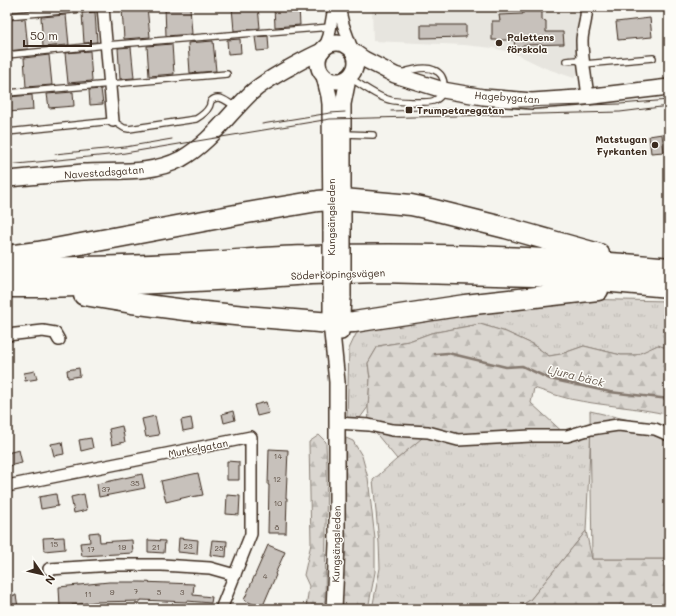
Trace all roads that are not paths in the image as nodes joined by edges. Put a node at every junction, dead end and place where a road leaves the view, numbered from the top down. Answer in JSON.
{"nodes":[{"id":1,"x":104,"y":7,"type":"edge"},
{"id":2,"x":334,"y":7,"type":"edge"},
{"id":3,"x":339,"y":7,"type":"edge"},
{"id":4,"x":586,"y":7,"type":"edge"},
{"id":5,"x":7,"y":16,"type":"edge"},
{"id":6,"x":331,"y":27,"type":"junction"},
{"id":7,"x":106,"y":45,"type":"junction"},
{"id":8,"x":323,"y":49,"type":"junction"},
{"id":9,"x":353,"y":51,"type":"junction"},
{"id":10,"x":7,"y":55,"type":"edge"},
{"id":11,"x":653,"y":58,"type":"dead end"},
{"id":12,"x":566,"y":61,"type":"dead end"},
{"id":13,"x":584,"y":64,"type":"junction"},
{"id":14,"x":287,"y":70,"type":"junction"},
{"id":15,"x":227,"y":74,"type":"dead end"},
{"id":16,"x":322,"y":75,"type":"junction"},
{"id":17,"x":395,"y":75,"type":"junction"},
{"id":18,"x":350,"y":76,"type":"junction"},
{"id":19,"x":110,"y":84,"type":"junction"},
{"id":20,"x":669,"y":87,"type":"edge"},
{"id":21,"x":443,"y":90,"type":"junction"},
{"id":22,"x":7,"y":93,"type":"edge"},
{"id":23,"x":588,"y":97,"type":"junction"},
{"id":24,"x":236,"y":108,"type":"junction"},
{"id":25,"x":113,"y":121,"type":"junction"},
{"id":26,"x":7,"y":132,"type":"edge"},
{"id":27,"x":337,"y":134,"type":"junction"},
{"id":28,"x":373,"y":135,"type":"dead end"},
{"id":29,"x":7,"y":179,"type":"edge"},
{"id":30,"x":337,"y":200,"type":"junction"},
{"id":31,"x":7,"y":256,"type":"edge"},
{"id":32,"x":640,"y":265,"type":"junction"},
{"id":33,"x":7,"y":268,"type":"edge"},
{"id":34,"x":669,"y":268,"type":"edge"},
{"id":35,"x":661,"y":286,"type":"edge"},
{"id":36,"x":7,"y":287,"type":"edge"},
{"id":37,"x":41,"y":287,"type":"junction"},
{"id":38,"x":336,"y":323,"type":"junction"},
{"id":39,"x":7,"y":335,"type":"edge"},
{"id":40,"x":59,"y":340,"type":"dead end"},
{"id":41,"x":337,"y":423,"type":"junction"},
{"id":42,"x":669,"y":435,"type":"edge"},
{"id":43,"x":7,"y":486,"type":"edge"},
{"id":44,"x":49,"y":569,"type":"dead end"},
{"id":45,"x":235,"y":575,"type":"junction"},
{"id":46,"x":221,"y":609,"type":"edge"},
{"id":47,"x":334,"y":609,"type":"edge"}],
"edges":[{"from":1,"to":5,"type":"lane"},
{"from":1,"to":7,"type":"street"},
{"from":2,"to":6,"type":"street"},
{"from":3,"to":9,"type":"street"},
{"from":4,"to":13,"type":"street"},
{"from":6,"to":7,"type":"lane"},
{"from":6,"to":8,"type":"street"},
{"from":7,"to":10,"type":"lane"},
{"from":7,"to":19,"type":"street"},
{"from":8,"to":9,"type":"street"},
{"from":8,"to":14,"type":"street","name":"Navestadsgatan"},
{"from":8,"to":16,"type":"street"},
{"from":9,"to":17,"type":"street","name":"Hagebygatan"},
{"from":9,"to":18,"type":"street"},
{"from":11,"to":13,"type":"lane"},
{"from":12,"to":13,"type":"lane"},
{"from":13,"to":23,"type":"street"},
{"from":14,"to":16,"type":"street","name":"Navestadsgatan"},
{"from":14,"to":24,"type":"street","name":"Navestadsgatan"},
{"from":15,"to":19,"type":"lane"},
{"from":16,"to":18,"type":"street"},
{"from":16,"to":27,"type":"street","name":"Kungsängsleden"},
{"from":17,"to":18,"type":"street","name":"Hagebygatan"},
{"from":17,"to":21,"type":"street","name":"Hagebygatan"},
{"from":18,"to":21,"type":"lane"},
{"from":18,"to":27,"type":"street","name":"Kungsängsleden"},
{"from":19,"to":22,"type":"lane"},
{"from":19,"to":25,"type":"street"},
{"from":20,"to":23,"type":"street","name":"Hagebygatan"},
{"from":21,"to":23,"type":"street","name":"Hagebygatan"},
{"from":24,"to":25,"type":"lane"},
{"from":24,"to":29,"type":"street","name":"Navestadsgatan"},
{"from":25,"to":26,"type":"lane"},
{"from":27,"to":28,"type":"lane"},
{"from":27,"to":30,"type":"street","name":"Kungsängsleden"},
{"from":30,"to":31,"type":"highway"},
{"from":30,"to":32,"type":"highway"},
{"from":30,"to":38,"type":"street","name":"Kungsängsleden","bridge":true},
{"from":32,"to":33,"type":"highway","name":"Söderköpingsvägen"},
{"from":32,"to":34,"type":"highway","name":"Söderköpingsvägen"},
{"from":35,"to":37,"type":"highway","name":"Söderköpingsvägen"},
{"from":35,"to":38,"type":"highway"},
{"from":36,"to":37,"type":"highway","name":"Söderköpingsvägen"},
{"from":37,"to":38,"type":"highway"},
{"from":38,"to":41,"type":"street","name":"Kungsängsleden"},
{"from":39,"to":40,"type":"street"},
{"from":41,"to":42,"type":"street"},
{"from":41,"to":47,"type":"street","name":"Kungsängsleden"},
{"from":43,"to":45,"type":"street","name":"Murkelgatan"},
{"from":44,"to":45,"type":"street"},
{"from":45,"to":46,"type":"street","name":"Murkelgatan"}]}
